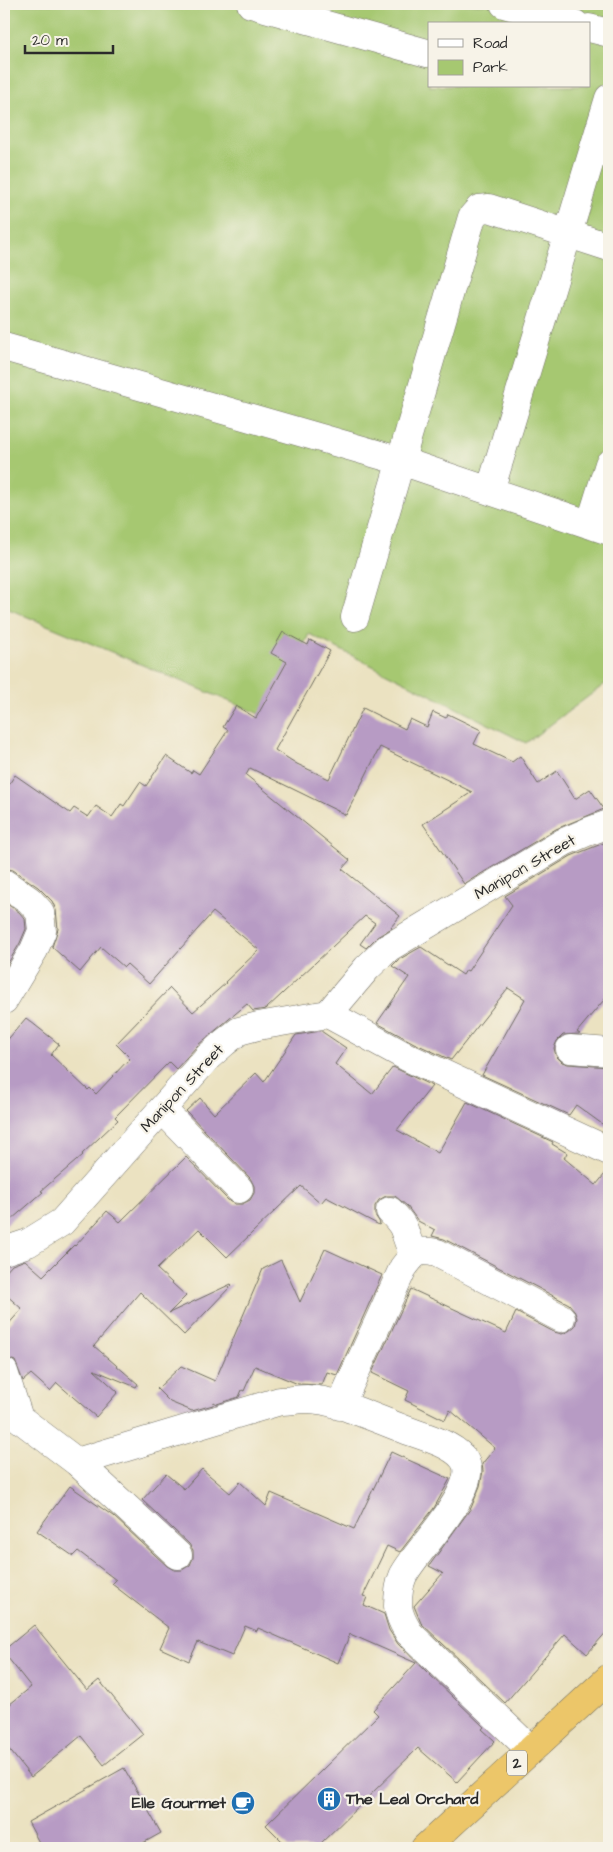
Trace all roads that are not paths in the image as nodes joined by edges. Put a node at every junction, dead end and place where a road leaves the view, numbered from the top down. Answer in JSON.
{"nodes":[{"id":1,"x":251,"y":4,"type":"edge"},
{"id":2,"x":504,"y":4,"type":"edge"},
{"id":3,"x":568,"y":22,"type":"edge"},
{"id":4,"x":590,"y":28,"type":"edge"},
{"id":5,"x":609,"y":33,"type":"edge"},
{"id":6,"x":427,"y":54,"type":"dead end"},
{"id":7,"x":609,"y":98,"type":"edge"},
{"id":8,"x":567,"y":233,"type":"junction"},
{"id":9,"x":609,"y":247,"type":"edge"},
{"id":10,"x":4,"y":347,"type":"edge"},
{"id":11,"x":401,"y":462,"type":"junction"},
{"id":12,"x":609,"y":464,"type":"edge"},
{"id":13,"x":490,"y":491,"type":"junction"},
{"id":14,"x":600,"y":528,"type":"edge"},
{"id":15,"x":355,"y":617,"type":"dead end"},
{"id":16,"x":609,"y":824,"type":"edge"},
{"id":17,"x":4,"y":883,"type":"edge"},
{"id":18,"x":4,"y":1000,"type":"edge"},
{"id":19,"x":328,"y":1014,"type":"junction"},
{"id":20,"x":570,"y":1049,"type":"dead end"},
{"id":21,"x":609,"y":1052,"type":"edge"},
{"id":22,"x":162,"y":1109,"type":"junction"},
{"id":23,"x":609,"y":1150,"type":"edge"},
{"id":24,"x":239,"y":1189,"type":"dead end"},
{"id":25,"x":390,"y":1211,"type":"dead end"},
{"id":26,"x":4,"y":1251,"type":"edge"},
{"id":27,"x":414,"y":1254,"type":"junction"},
{"id":28,"x":561,"y":1318,"type":"dead end"},
{"id":29,"x":4,"y":1372,"type":"edge"},
{"id":30,"x":340,"y":1406,"type":"junction"},
{"id":31,"x":12,"y":1424,"type":"edge"},
{"id":32,"x":77,"y":1462,"type":"junction"},
{"id":33,"x":178,"y":1555,"type":"dead end"},
{"id":34,"x":609,"y":1678,"type":"edge"},
{"id":35,"x":531,"y":1750,"type":"junction"},
{"id":36,"x":425,"y":1848,"type":"edge"}],
"edges":[{"from":1,"to":6,"type":"street"},
{"from":2,"to":3,"type":"street"},
{"from":4,"to":5,"type":"street"},
{"from":7,"to":8,"type":"street"},
{"from":8,"to":9,"type":"street"},
{"from":8,"to":11,"type":"street"},
{"from":8,"to":13,"type":"street"},
{"from":10,"to":11,"type":"street"},
{"from":11,"to":13,"type":"street"},
{"from":11,"to":15,"type":"street"},
{"from":12,"to":14,"type":"street"},
{"from":13,"to":14,"type":"street"},
{"from":16,"to":19,"type":"street","name":"Manipon Street"},
{"from":17,"to":18,"type":"street"},
{"from":19,"to":22,"type":"street","name":"Manipon Street"},
{"from":19,"to":23,"type":"street"},
{"from":20,"to":21,"type":"street"},
{"from":22,"to":24,"type":"street"},
{"from":22,"to":26,"type":"street","name":"Manipon Street"},
{"from":25,"to":27,"type":"street"},
{"from":27,"to":28,"type":"street"},
{"from":27,"to":30,"type":"street"},
{"from":29,"to":31,"type":"street"},
{"from":30,"to":32,"type":"street"},
{"from":30,"to":35,"type":"street"},
{"from":31,"to":32,"type":"street"},
{"from":32,"to":33,"type":"street"},
{"from":34,"to":35,"type":"highway","number":"2"},
{"from":35,"to":36,"type":"highway","number":"2"}]}
